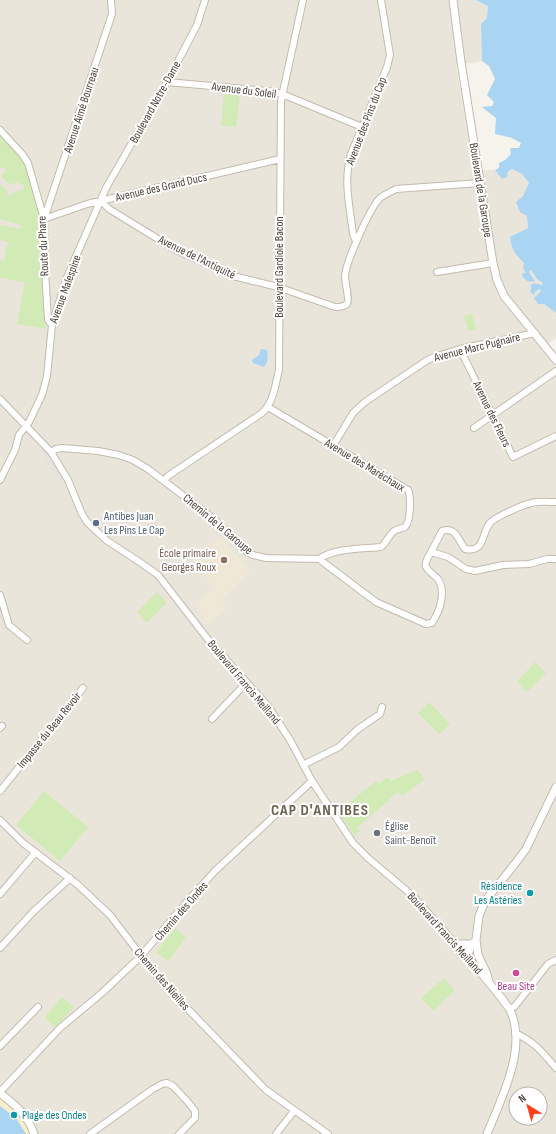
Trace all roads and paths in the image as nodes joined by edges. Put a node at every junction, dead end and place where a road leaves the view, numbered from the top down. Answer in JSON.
{"nodes":[{"id":1,"x":111,"y":0,"type":"edge"},
{"id":2,"x":205,"y":0,"type":"edge"},
{"id":3,"x":303,"y":0,"type":"edge"},
{"id":4,"x":382,"y":0,"type":"edge"},
{"id":5,"x":453,"y":0,"type":"edge"},
{"id":6,"x":167,"y":82,"type":"junction"},
{"id":7,"x":282,"y":94,"type":"junction"},
{"id":8,"x":362,"y":128,"type":"junction"},
{"id":9,"x":0,"y":130,"type":"edge"},
{"id":10,"x":280,"y":159,"type":"junction"},
{"id":11,"x":480,"y":183,"type":"junction"},
{"id":12,"x":100,"y":201,"type":"junction"},
{"id":13,"x":44,"y":219,"type":"junction"},
{"id":14,"x":356,"y":241,"type":"junction"},
{"id":15,"x":493,"y":263,"type":"junction"},
{"id":16,"x":436,"y":272,"type":"dead end"},
{"id":17,"x":278,"y":287,"type":"junction"},
{"id":18,"x":52,"y":325,"type":"junction"},
{"id":19,"x":535,"y":333,"type":"junction"},
{"id":20,"x":460,"y":349,"type":"junction"},
{"id":21,"x":556,"y":360,"type":"edge"},
{"id":22,"x":556,"y":371,"type":"edge"},
{"id":23,"x":0,"y":399,"type":"edge"},
{"id":24,"x":268,"y":407,"type":"junction"},
{"id":25,"x":493,"y":416,"type":"junction"},
{"id":26,"x":26,"y":425,"type":"junction"},
{"id":27,"x":474,"y":428,"type":"dead end"},
{"id":28,"x":556,"y":436,"type":"edge"},
{"id":29,"x":333,"y":446,"type":"junction"},
{"id":30,"x":51,"y":452,"type":"junction"},
{"id":31,"x":0,"y":480,"type":"edge"},
{"id":32,"x":164,"y":481,"type":"junction"},
{"id":33,"x":556,"y":502,"type":"edge"},
{"id":34,"x":431,"y":552,"type":"junction"},
{"id":35,"x":319,"y":559,"type":"junction"},
{"id":36,"x":556,"y":559,"type":"edge"},
{"id":37,"x":0,"y":595,"type":"edge"},
{"id":38,"x":27,"y":640,"type":"dead end"},
{"id":39,"x":246,"y":683,"type":"junction"},
{"id":40,"x":83,"y":688,"type":"dead end"},
{"id":41,"x":382,"y":707,"type":"dead end"},
{"id":42,"x":212,"y":719,"type":"dead end"},
{"id":43,"x":303,"y":765,"type":"junction"},
{"id":44,"x":312,"y":781,"type":"junction"},
{"id":45,"x":556,"y":787,"type":"edge"},
{"id":46,"x":0,"y":791,"type":"edge"},
{"id":47,"x":0,"y":820,"type":"edge"},
{"id":48,"x":35,"y":853,"type":"junction"},
{"id":49,"x":70,"y":878,"type":"junction"},
{"id":50,"x":0,"y":894,"type":"edge"},
{"id":51,"x":474,"y":942,"type":"junction"},
{"id":52,"x":454,"y":944,"type":"junction"},
{"id":53,"x":0,"y":948,"type":"edge"},
{"id":54,"x":478,"y":955,"type":"junction"},
{"id":55,"x":142,"y":956,"type":"junction"},
{"id":56,"x":469,"y":959,"type":"junction"},
{"id":57,"x":556,"y":960,"type":"edge"},
{"id":58,"x":489,"y":982,"type":"junction"},
{"id":59,"x":38,"y":1008,"type":"dead end"},
{"id":60,"x":510,"y":1009,"type":"junction"},
{"id":61,"x":515,"y":1033,"type":"junction"},
{"id":62,"x":0,"y":1046,"type":"edge"},
{"id":63,"x":556,"y":1068,"type":"edge"},
{"id":64,"x":0,"y":1092,"type":"edge"},
{"id":65,"x":294,"y":1110,"type":"junction"},
{"id":66,"x":34,"y":1134,"type":"edge"},
{"id":67,"x":90,"y":1134,"type":"edge"},
{"id":68,"x":179,"y":1134,"type":"edge"},
{"id":69,"x":276,"y":1134,"type":"edge"},
{"id":70,"x":328,"y":1134,"type":"edge"},
{"id":71,"x":487,"y":1134,"type":"edge"}],
"edges":[{"from":1,"to":13,"type":"street","name":"Avenue Aimé Bourreau"},
{"from":2,"to":6,"type":"street","name":"Boulevard Notre-Dame"},
{"from":3,"to":7,"type":"street","name":"Boulevard Gardiole Bacon"},
{"from":4,"to":8,"type":"street","name":"Avenue des Pins du Cap"},
{"from":5,"to":11,"type":"street","name":"Boulevard de la Garoupe"},
{"from":6,"to":7,"type":"street","name":"Avenue du Soleil"},
{"from":6,"to":12,"type":"street","name":"Boulevard Notre-Dame"},
{"from":7,"to":8,"type":"street","name":"Avenue du Soleil"},
{"from":7,"to":10,"type":"street","name":"Boulevard Gardiole Bacon"},
{"from":8,"to":14,"type":"street","name":"Avenue des Pins du Cap"},
{"from":9,"to":13,"type":"street","name":"Route du Phare"},
{"from":10,"to":12,"type":"street","name":"Avenue des Grand Ducs"},
{"from":10,"to":17,"type":"street","name":"Boulevard Gardiole Bacon"},
{"from":11,"to":14,"type":"street","name":"Avenue de l'Antiquité"},
{"from":11,"to":15,"type":"street","name":"Boulevard de la Garoupe"},
{"from":12,"to":13,"type":"street","name":"Avenue des Grand Ducs"},
{"from":12,"to":17,"type":"street","name":"Avenue de l'Antiquité"},
{"from":12,"to":18,"type":"street","name":"Avenue Malespine"},
{"from":13,"to":18,"type":"street","name":"Route du Phare"},
{"from":14,"to":17,"type":"street","name":"Avenue de l'Antiquité"},
{"from":15,"to":16,"type":"street"},
{"from":15,"to":19,"type":"street","name":"Boulevard de la Garoupe"},
{"from":17,"to":24,"type":"street","name":"Boulevard Gardiole Bacon"},
{"from":18,"to":26,"type":"street","name":"Avenue Malespine"},
{"from":19,"to":20,"type":"street","name":"Avenue Marc Pugnaire"},
{"from":19,"to":21,"type":"street","name":"Boulevard de la Garoupe"},
{"from":20,"to":25,"type":"street","name":"Avenue des Fleurs"},
{"from":20,"to":29,"type":"street","name":"Avenue Marc Pugnaire"},
{"from":22,"to":25,"type":"street"},
{"from":23,"to":26,"type":"street","name":"Boulevard Francis Meilland"},
{"from":24,"to":29,"type":"street","name":"Avenue des Maréchaux"},
{"from":24,"to":32,"type":"street"},
{"from":25,"to":27,"type":"street"},
{"from":25,"to":28,"type":"street","name":"Avenue des Fleurs"},
{"from":26,"to":30,"type":"street","name":"Boulevard Francis Meilland"},
{"from":26,"to":31,"type":"street","name":"Avenue Malespine"},
{"from":29,"to":35,"type":"street","name":"Avenue des Maréchaux"},
{"from":30,"to":32,"type":"street","name":"Chemin de la Garoupe"},
{"from":30,"to":39,"type":"street","name":"Boulevard Francis Meilland"},
{"from":32,"to":35,"type":"street","name":"Chemin de la Garoupe"},
{"from":33,"to":34,"type":"street"},
{"from":34,"to":35,"type":"street"},
{"from":34,"to":36,"type":"street"},
{"from":37,"to":38,"type":"street"},
{"from":39,"to":42,"type":"street"},
{"from":39,"to":43,"type":"street","name":"Boulevard Francis Meilland"},
{"from":40,"to":46,"type":"street","name":"Impasse du Beau Revoir"},
{"from":41,"to":43,"type":"street"},
{"from":43,"to":44,"type":"street","name":"Boulevard Francis Meilland"},
{"from":44,"to":52,"type":"street","name":"Boulevard Francis Meilland"},
{"from":44,"to":55,"type":"street","name":"Chemin des Ondes"},
{"from":45,"to":51,"type":"street"},
{"from":47,"to":48,"type":"street","name":"Chemin des Nieilles"},
{"from":48,"to":49,"type":"street","name":"Chemin des Nieilles"},
{"from":48,"to":50,"type":"street"},
{"from":49,"to":53,"type":"street"},
{"from":49,"to":55,"type":"street","name":"Chemin des Nieilles"},
{"from":51,"to":52,"type":"street"},
{"from":51,"to":54,"type":"street"},
{"from":51,"to":56,"type":"street"},
{"from":52,"to":56,"type":"street","name":"Boulevard Francis Meilland"},
{"from":54,"to":56,"type":"street"},
{"from":54,"to":58,"type":"street"},
{"from":55,"to":64,"type":"street","name":"Chemin des Ondes"},
{"from":55,"to":65,"type":"street","name":"Chemin des Nieilles"},
{"from":56,"to":58,"type":"street","name":"Boulevard Francis Meilland"},
{"from":57,"to":60,"type":"street"},
{"from":58,"to":60,"type":"street"},
{"from":59,"to":62,"type":"street"},
{"from":60,"to":61,"type":"street"},
{"from":61,"to":63,"type":"street"},
{"from":61,"to":71,"type":"street"},
{"from":64,"to":66,"type":"street"},
{"from":65,"to":69,"type":"street"},
{"from":65,"to":70,"type":"street","name":"Chemin des Nieilles"},
{"from":67,"to":68,"type":"street"}]}
